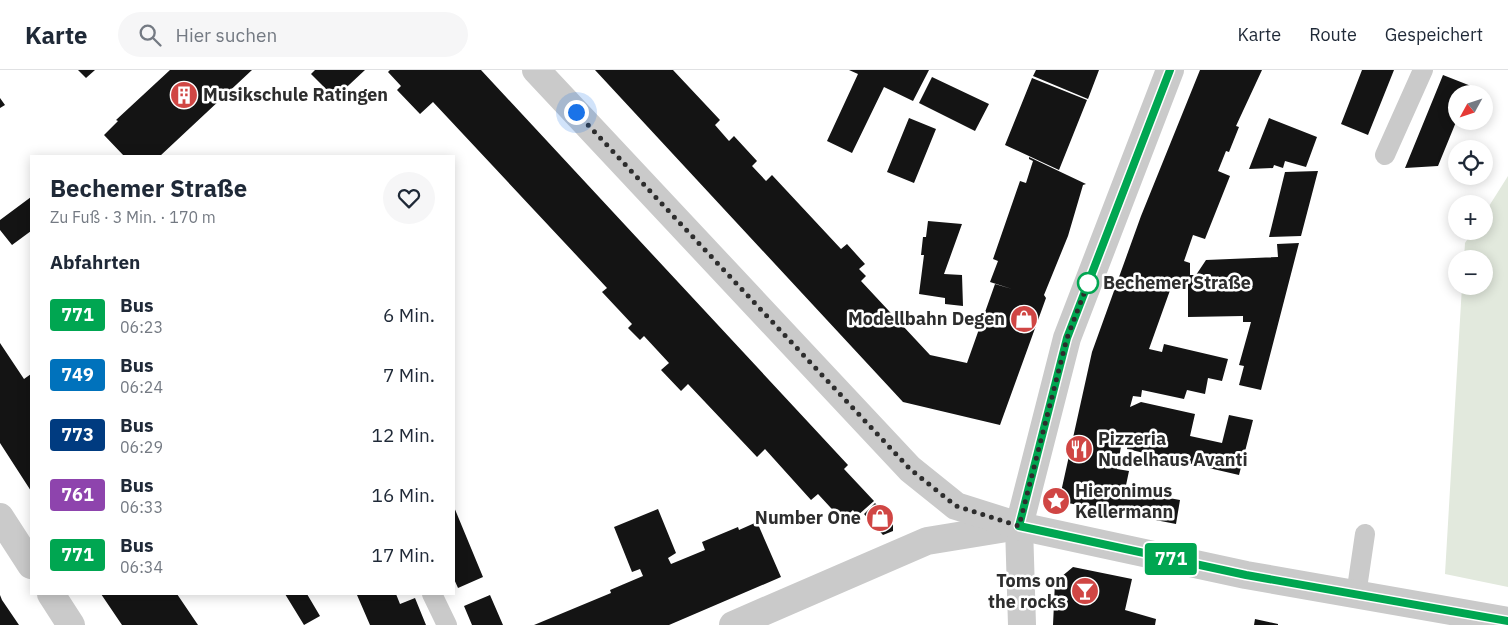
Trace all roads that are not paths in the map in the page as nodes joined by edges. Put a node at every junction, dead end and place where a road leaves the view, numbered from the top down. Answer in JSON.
{"nodes":[{"id":1,"x":536,"y":70,"type":"edge"},
{"id":2,"x":1170,"y":70,"type":"edge"},
{"id":3,"x":1423,"y":70,"type":"edge"},
{"id":4,"x":1385,"y":155,"type":"dead end"},
{"id":5,"x":0,"y":518,"type":"edge"},
{"id":6,"x":1019,"y":526,"type":"junction"},
{"id":7,"x":1366,"y":534,"type":"dead end"},
{"id":8,"x":30,"y":563,"type":"edge"},
{"id":9,"x":1356,"y":594,"type":"junction"},
{"id":10,"x":52,"y":595,"type":"edge"},
{"id":11,"x":432,"y":595,"type":"edge"},
{"id":12,"x":1508,"y":621,"type":"edge"},
{"id":13,"x":71,"y":625,"type":"edge"},
{"id":14,"x":447,"y":625,"type":"edge"},
{"id":15,"x":733,"y":625,"type":"edge"},
{"id":16,"x":1022,"y":625,"type":"edge"}],
"edges":[{"from":1,"to":6,"type":"street"},
{"from":2,"to":6,"type":"street"},
{"from":3,"to":4,"type":"lane"},
{"from":5,"to":8,"type":"street"},
{"from":6,"to":9,"type":"street"},
{"from":6,"to":15,"type":"street"},
{"from":6,"to":16,"type":"street"},
{"from":7,"to":9,"type":"lane"},
{"from":9,"to":12,"type":"street"},
{"from":10,"to":13,"type":"street"},
{"from":11,"to":14,"type":"lane"}]}
